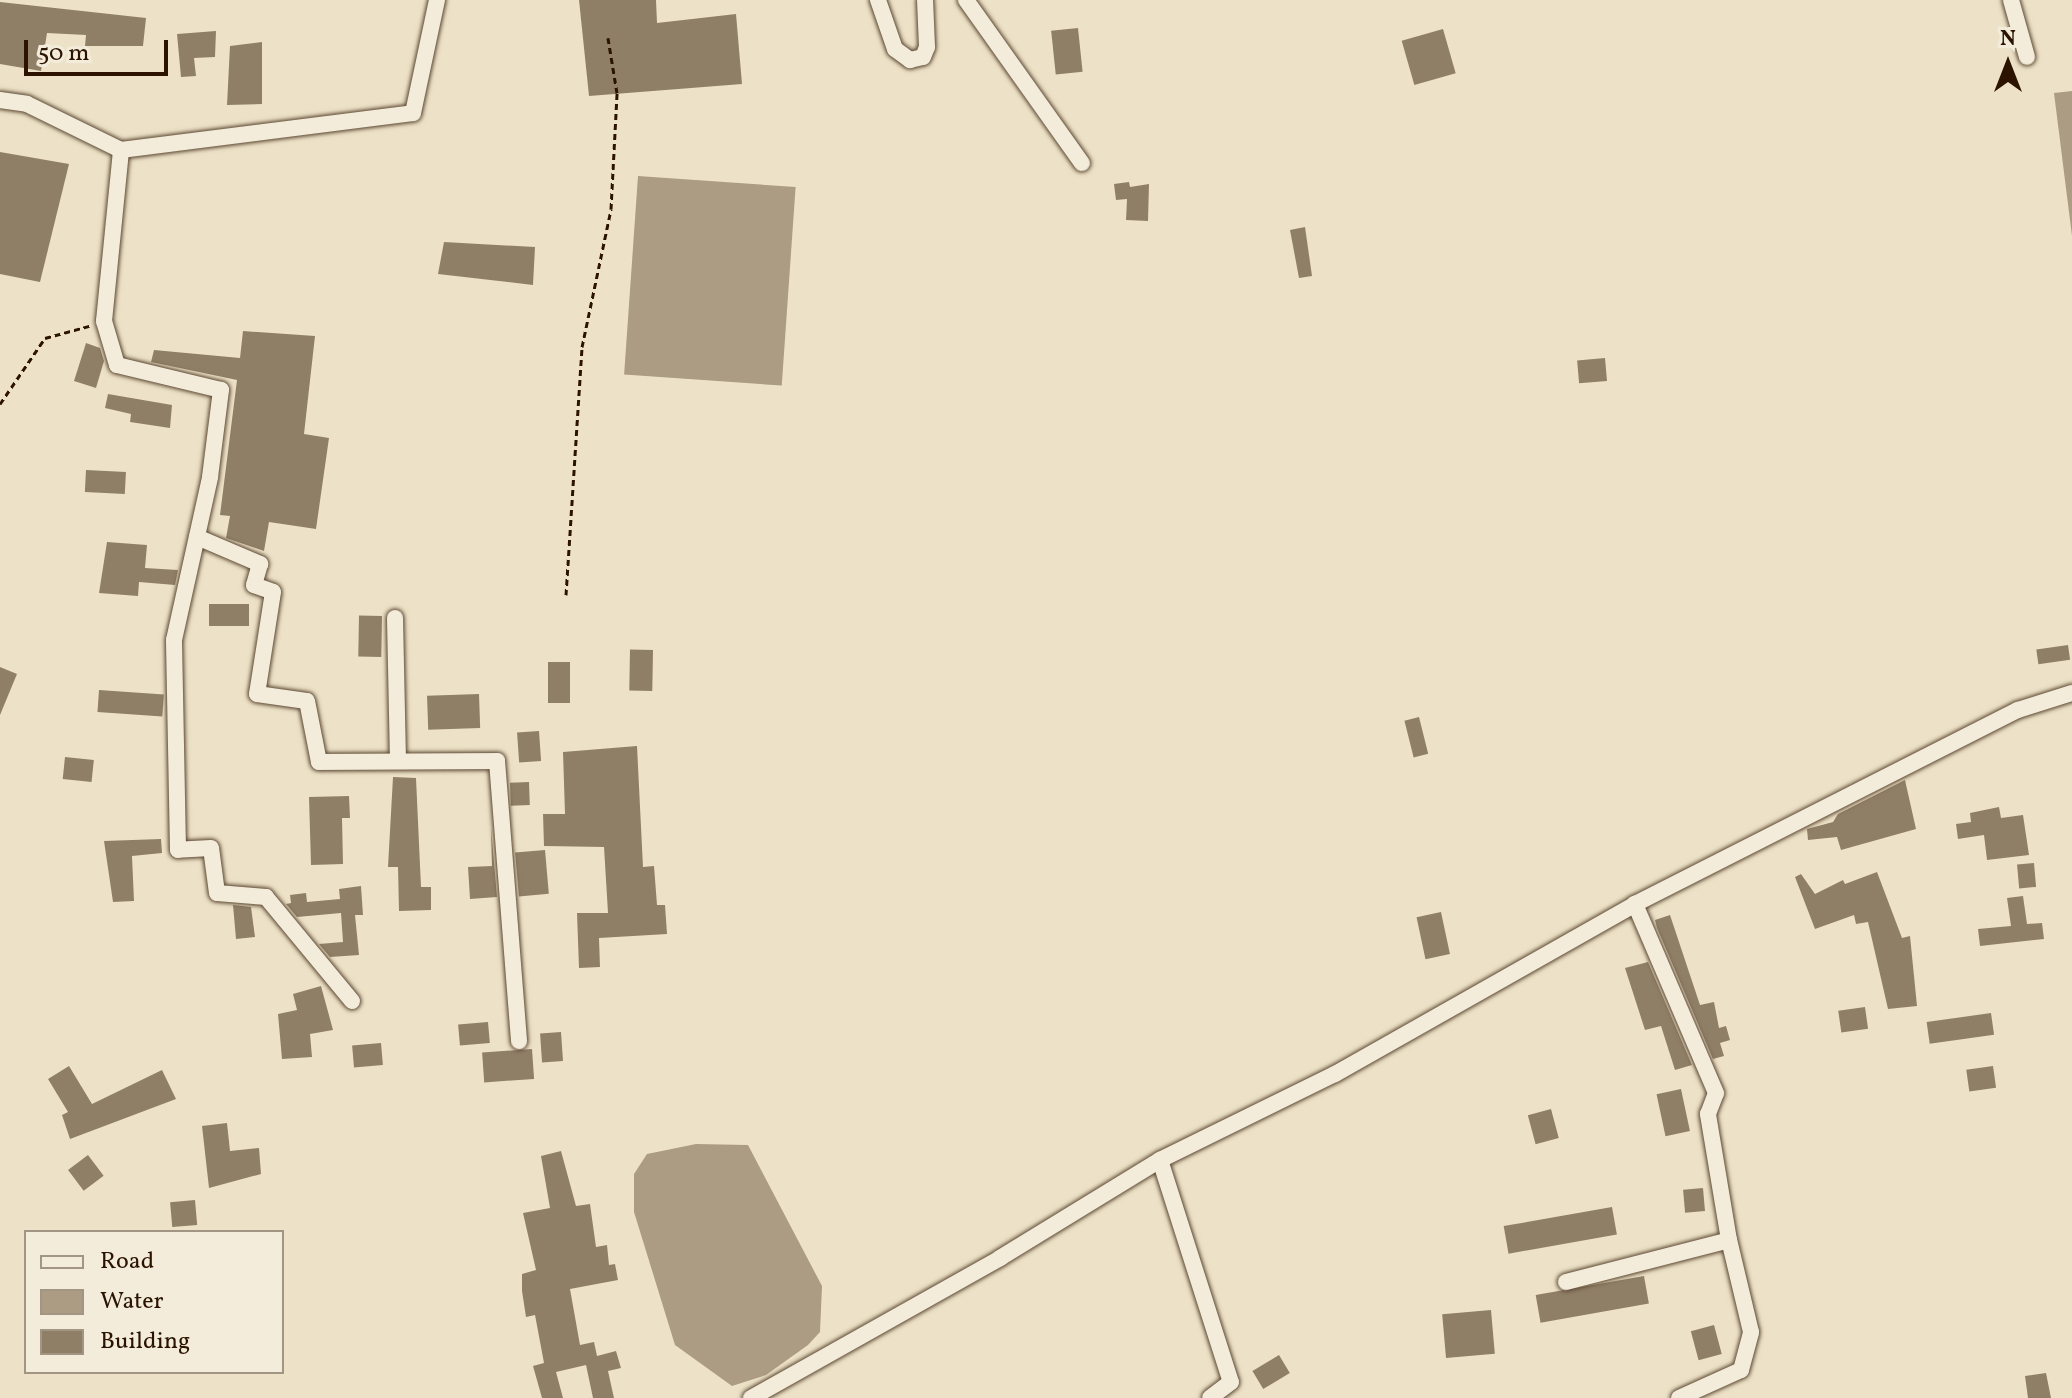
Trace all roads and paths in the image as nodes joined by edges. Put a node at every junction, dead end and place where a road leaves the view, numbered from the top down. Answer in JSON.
{"nodes":[{"id":1,"x":437,"y":0,"type":"edge"},
{"id":2,"x":878,"y":0,"type":"edge"},
{"id":3,"x":925,"y":0,"type":"edge"},
{"id":4,"x":966,"y":0,"type":"edge"},
{"id":5,"x":2011,"y":0,"type":"edge"},
{"id":6,"x":608,"y":38,"type":"dead end"},
{"id":7,"x":2027,"y":57,"type":"dead end"},
{"id":8,"x":0,"y":100,"type":"edge"},
{"id":9,"x":121,"y":150,"type":"junction"},
{"id":10,"x":1082,"y":163,"type":"dead end"},
{"id":11,"x":104,"y":321,"type":"junction"},
{"id":12,"x":0,"y":404,"type":"edge"},
{"id":13,"x":197,"y":537,"type":"junction"},
{"id":14,"x":566,"y":595,"type":"dead end"},
{"id":15,"x":395,"y":618,"type":"dead end"},
{"id":16,"x":2072,"y":693,"type":"edge"},
{"id":17,"x":398,"y":761,"type":"junction"},
{"id":18,"x":1635,"y":904,"type":"junction"},
{"id":19,"x":352,"y":1001,"type":"dead end"},
{"id":20,"x":519,"y":1041,"type":"dead end"},
{"id":21,"x":1160,"y":1160,"type":"junction"},
{"id":22,"x":1729,"y":1240,"type":"junction"},
{"id":23,"x":1566,"y":1282,"type":"dead end"},
{"id":24,"x":751,"y":1398,"type":"edge"},
{"id":25,"x":1210,"y":1398,"type":"edge"},
{"id":26,"x":1679,"y":1398,"type":"edge"}],
"edges":[{"from":1,"to":9,"type":"street"},
{"from":2,"to":3,"type":"street"},
{"from":4,"to":10,"type":"street"},
{"from":5,"to":7,"type":"street"},
{"from":6,"to":14,"type":"path"},
{"from":8,"to":9,"type":"street"},
{"from":9,"to":11,"type":"street"},
{"from":11,"to":12,"type":"path"},
{"from":11,"to":13,"type":"street"},
{"from":13,"to":17,"type":"street"},
{"from":13,"to":19,"type":"street"},
{"from":15,"to":17,"type":"street"},
{"from":16,"to":18,"type":"street"},
{"from":17,"to":20,"type":"street"},
{"from":18,"to":21,"type":"street"},
{"from":18,"to":22,"type":"street"},
{"from":21,"to":24,"type":"street"},
{"from":21,"to":25,"type":"street"},
{"from":22,"to":23,"type":"street"},
{"from":22,"to":26,"type":"street"}]}
